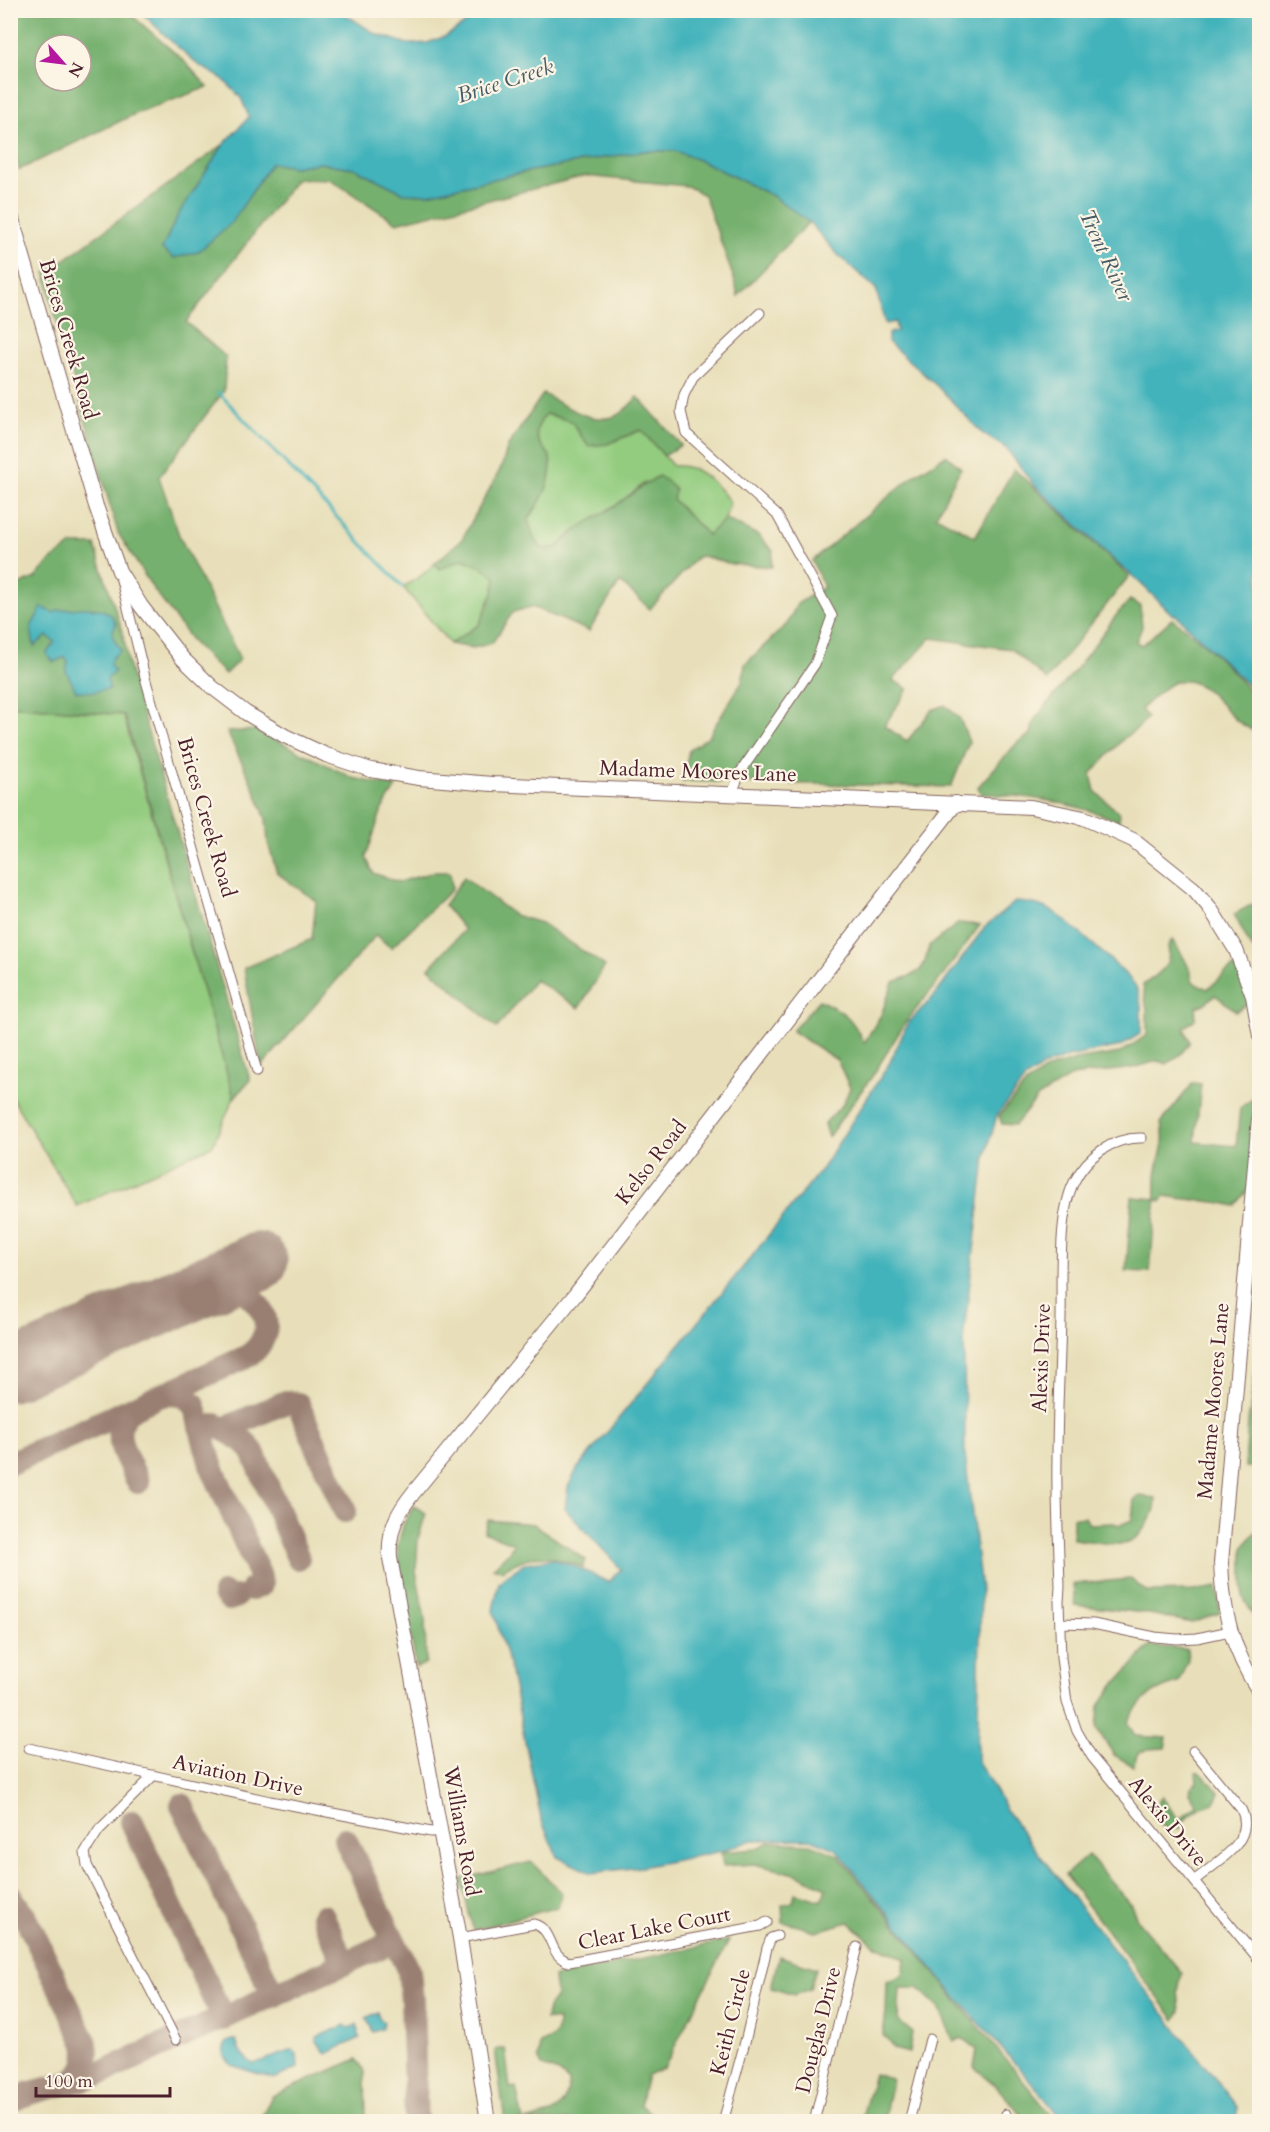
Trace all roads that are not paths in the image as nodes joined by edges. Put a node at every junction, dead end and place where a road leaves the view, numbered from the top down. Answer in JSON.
{"nodes":[{"id":1,"x":10,"y":212,"type":"edge"},
{"id":2,"x":759,"y":313,"type":"dead end"},
{"id":3,"x":110,"y":548,"type":"joint"},
{"id":4,"x":120,"y":574,"type":"junction"},
{"id":5,"x":732,"y":793,"type":"junction"},
{"id":6,"x":956,"y":803,"type":"junction"},
{"id":7,"x":1260,"y":1036,"type":"edge"},
{"id":8,"x":257,"y":1071,"type":"dead end"},
{"id":9,"x":1260,"y":1106,"type":"edge"},
{"id":10,"x":1143,"y":1138,"type":"dead end"},
{"id":11,"x":389,"y":1549,"type":"joint"},
{"id":12,"x":1061,"y":1623,"type":"junction"},
{"id":13,"x":1230,"y":1631,"type":"junction"},
{"id":14,"x":1260,"y":1694,"type":"edge"},
{"id":15,"x":28,"y":1748,"type":"dead end"},
{"id":16,"x":1193,"y":1751,"type":"dead end"},
{"id":17,"x":154,"y":1775,"type":"junction"},
{"id":18,"x":440,"y":1831,"type":"junction"},
{"id":19,"x":1195,"y":1880,"type":"junction"},
{"id":20,"x":767,"y":1922,"type":"dead end"},
{"id":21,"x":777,"y":1936,"type":"dead end"},
{"id":22,"x":460,"y":1938,"type":"junction"},
{"id":23,"x":857,"y":1947,"type":"dead end"},
{"id":24,"x":1260,"y":1960,"type":"edge"},
{"id":25,"x":930,"y":2039,"type":"dead end"},
{"id":26,"x":176,"y":2040,"type":"dead end"},
{"id":27,"x":488,"y":2121,"type":"edge"},
{"id":28,"x":723,"y":2121,"type":"edge"},
{"id":29,"x":814,"y":2121,"type":"edge"},
{"id":30,"x":909,"y":2121,"type":"edge"}],
"edges":[{"from":1,"to":3,"type":"street","name":"Brices Creek Road"},
{"from":2,"to":5,"type":"street"},
{"from":3,"to":4,"type":"street","name":"Madame Moores Lane"},
{"from":4,"to":5,"type":"street","name":"Madame Moores Lane"},
{"from":4,"to":8,"type":"street","name":"Brices Creek Road"},
{"from":5,"to":6,"type":"street","name":"Madame Moores Lane"},
{"from":6,"to":7,"type":"street","name":"Madame Moores Lane"},
{"from":6,"to":11,"type":"street","name":"Kelso Road"},
{"from":9,"to":13,"type":"street","name":"Madame Moores Lane"},
{"from":10,"to":12,"type":"street","name":"Alexis Drive"},
{"from":11,"to":18,"type":"street","name":"Williams Road"},
{"from":12,"to":13,"type":"street"},
{"from":12,"to":19,"type":"street","name":"Alexis Drive"},
{"from":13,"to":14,"type":"street","name":"Madame Moores Lane"},
{"from":15,"to":17,"type":"street","name":"Aviation Drive"},
{"from":16,"to":19,"type":"street"},
{"from":17,"to":18,"type":"street","name":"Aviation Drive"},
{"from":17,"to":26,"type":"street"},
{"from":18,"to":22,"type":"street","name":"Williams Road"},
{"from":19,"to":24,"type":"street","name":"Alexis Drive"},
{"from":20,"to":22,"type":"street","name":"Clear Lake Court"},
{"from":21,"to":28,"type":"street","name":"Keith Circle"},
{"from":22,"to":27,"type":"street","name":"Williams Road"},
{"from":23,"to":29,"type":"street","name":"Douglas Drive"},
{"from":25,"to":30,"type":"street"}]}
